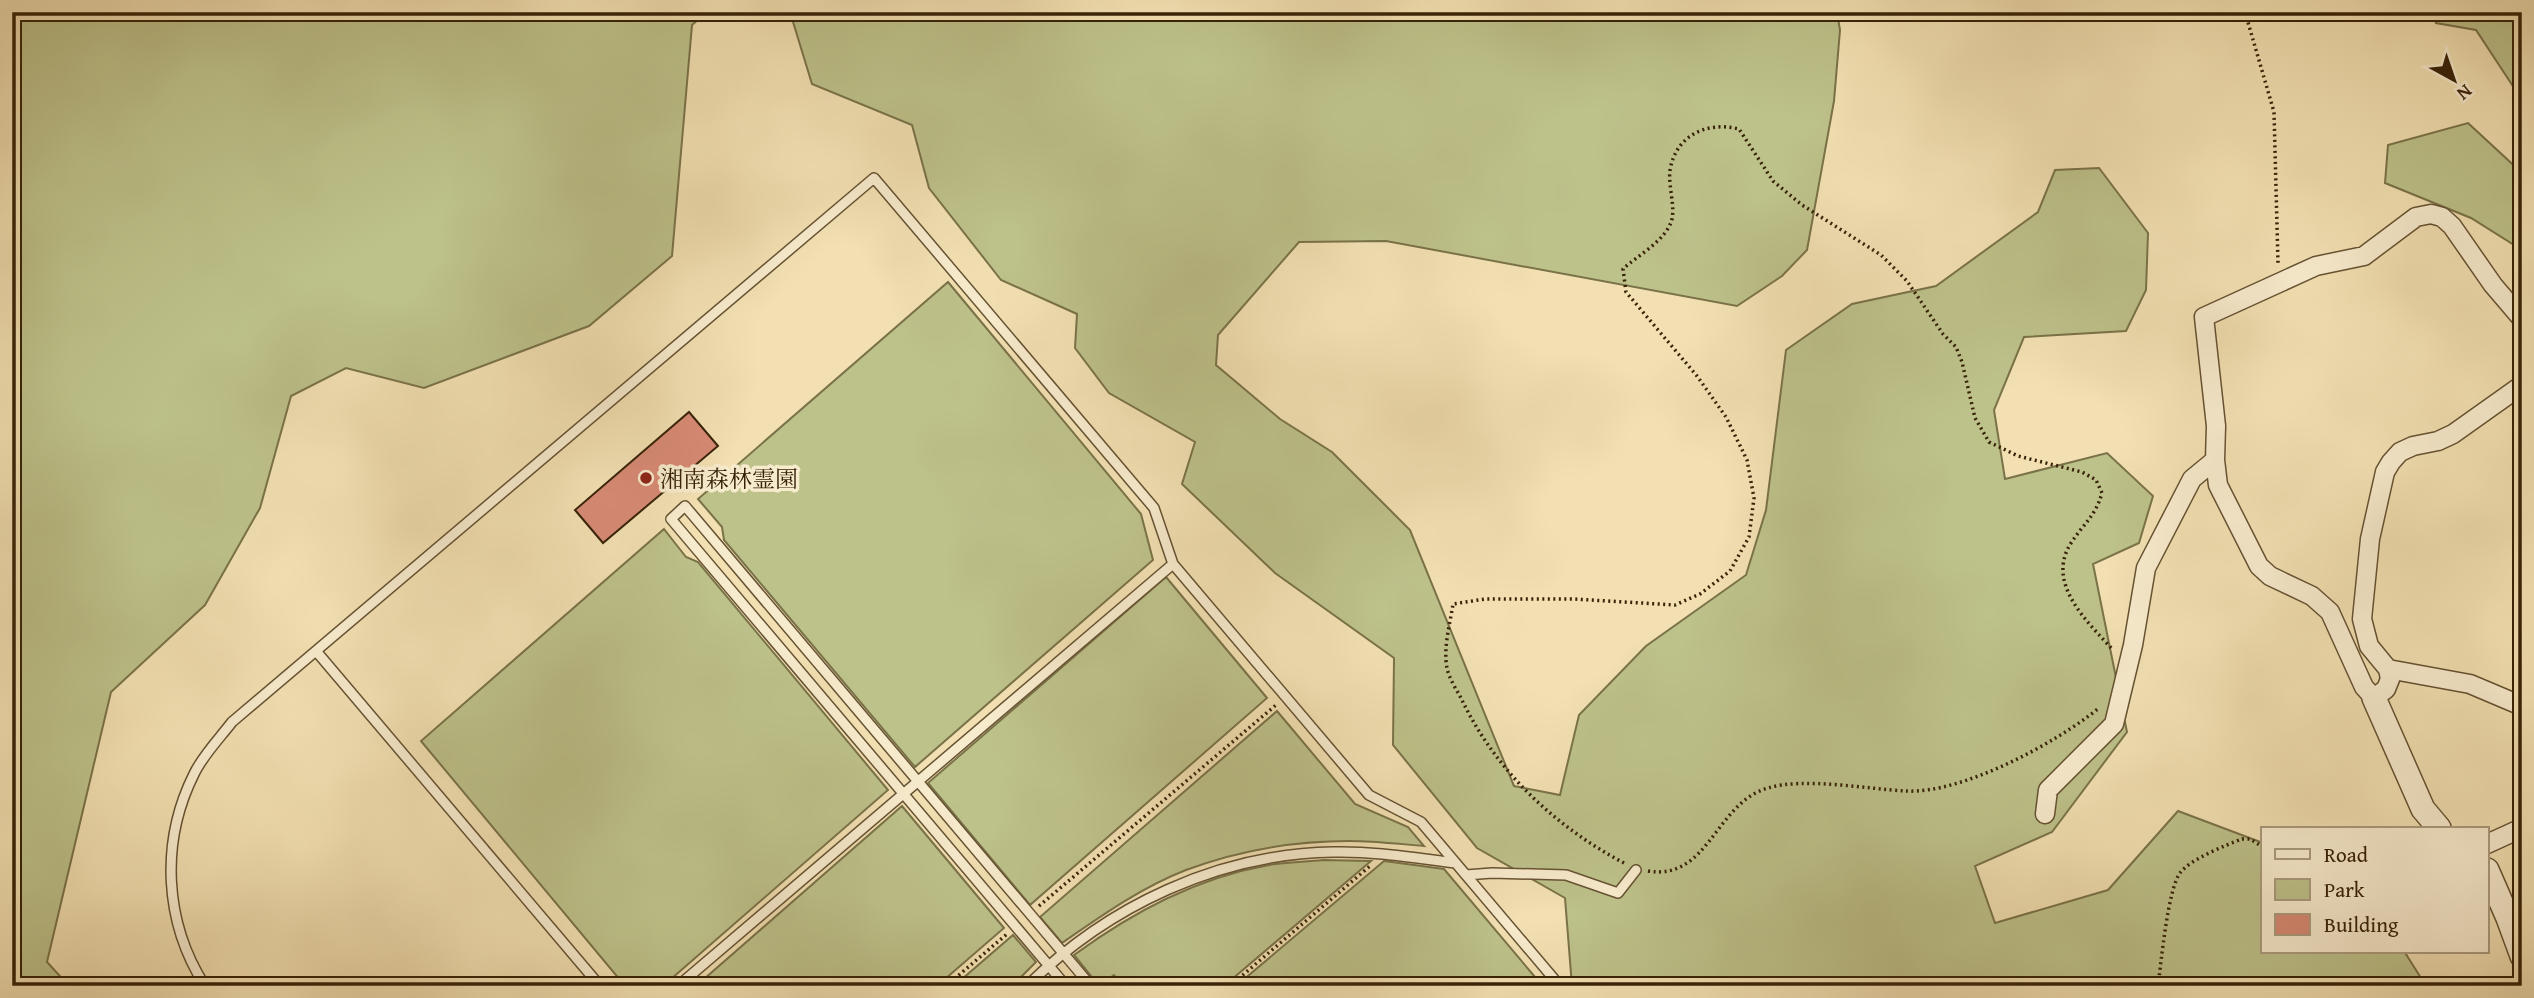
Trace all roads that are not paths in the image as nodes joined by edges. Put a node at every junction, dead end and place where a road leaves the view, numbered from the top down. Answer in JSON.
{"nodes":[{"id":1,"x":2522,"y":319,"type":"edge"},
{"id":2,"x":2522,"y":385,"type":"edge"},
{"id":3,"x":2215,"y":460,"type":"junction"},
{"id":4,"x":1173,"y":564,"type":"junction"},
{"id":5,"x":316,"y":651,"type":"junction"},
{"id":6,"x":2388,"y":668,"type":"junction"},
{"id":7,"x":2374,"y":698,"type":"junction"},
{"id":8,"x":2522,"y":706,"type":"edge"},
{"id":9,"x":918,"y":782,"type":"junction"},
{"id":10,"x":903,"y":794,"type":"junction"},
{"id":11,"x":2045,"y":814,"type":"dead end"},
{"id":12,"x":2438,"y":827,"type":"edge"},
{"id":13,"x":2522,"y":828,"type":"edge"},
{"id":14,"x":2488,"y":844,"type":"edge"},
{"id":15,"x":1456,"y":863,"type":"junction"},
{"id":16,"x":1636,"y":870,"type":"road end"},
{"id":17,"x":2488,"y":872,"type":"edge"},
{"id":18,"x":1466,"y":875,"type":"junction"},
{"id":19,"x":2515,"y":917,"type":"edge"},
{"id":20,"x":1063,"y":952,"type":"junction"},
{"id":21,"x":2522,"y":956,"type":"edge"},
{"id":22,"x":1048,"y":965,"type":"junction"},
{"id":23,"x":205,"y":986,"type":"edge"},
{"id":24,"x":600,"y":986,"type":"edge"},
{"id":25,"x":678,"y":986,"type":"edge"},
{"id":26,"x":1027,"y":986,"type":"edge"},
{"id":27,"x":1066,"y":986,"type":"edge"},
{"id":28,"x":1091,"y":986,"type":"edge"},
{"id":29,"x":1546,"y":986,"type":"edge"}],
"edges":[{"from":1,"to":3,"type":"street"},
{"from":2,"to":6,"type":"street"},
{"from":3,"to":7,"type":"street"},
{"from":3,"to":11,"type":"street"},
{"from":4,"to":5,"type":"lane"},
{"from":4,"to":9,"type":"lane"},
{"from":4,"to":15,"type":"lane"},
{"from":5,"to":23,"type":"lane"},
{"from":5,"to":24,"type":"lane"},
{"from":6,"to":7,"type":"street"},
{"from":6,"to":8,"type":"street"},
{"from":7,"to":12,"type":"street"},
{"from":9,"to":10,"type":"lane"},
{"from":9,"to":10,"type":"lane"},
{"from":9,"to":20,"type":"lane"},
{"from":10,"to":22,"type":"lane"},
{"from":10,"to":25,"type":"lane"},
{"from":13,"to":14,"type":"street"},
{"from":15,"to":18,"type":"lane"},
{"from":15,"to":20,"type":"lane"},
{"from":16,"to":18,"type":"lane"},
{"from":17,"to":19,"type":"street"},
{"from":18,"to":29,"type":"lane"},
{"from":19,"to":21,"type":"street"},
{"from":20,"to":22,"type":"lane"},
{"from":20,"to":28,"type":"lane"},
{"from":22,"to":26,"type":"lane"},
{"from":22,"to":27,"type":"lane"}]}
